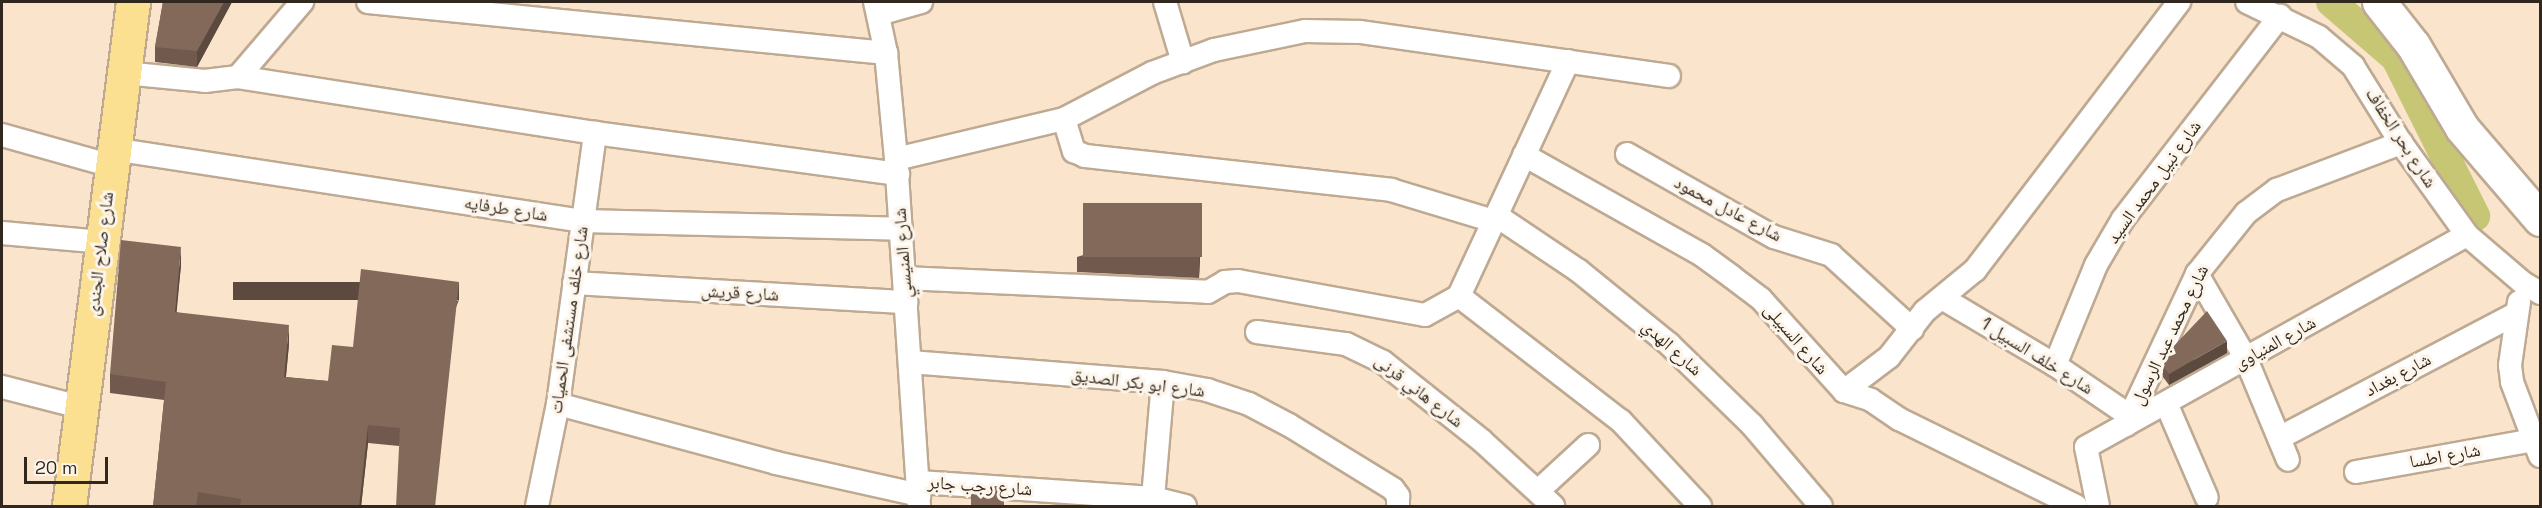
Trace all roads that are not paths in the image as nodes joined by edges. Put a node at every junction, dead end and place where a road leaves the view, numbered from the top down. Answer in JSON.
{"nodes":[{"id":1,"x":133,"y":2,"type":"edge"},
{"id":2,"x":302,"y":2,"type":"edge"},
{"id":3,"x":368,"y":2,"type":"edge"},
{"id":4,"x":921,"y":2,"type":"edge"},
{"id":5,"x":1165,"y":2,"type":"edge"},
{"id":6,"x":2179,"y":2,"type":"edge"},
{"id":7,"x":2247,"y":2,"type":"edge"},
{"id":8,"x":2379,"y":2,"type":"edge"},
{"id":9,"x":877,"y":8,"type":"edge"},
{"id":10,"x":2280,"y":16,"type":"junction"},
{"id":11,"x":886,"y":53,"type":"junction"},
{"id":12,"x":1568,"y":61,"type":"junction"},
{"id":13,"x":1183,"y":62,"type":"junction"},
{"id":14,"x":123,"y":73,"type":"junction"},
{"id":15,"x":1670,"y":76,"type":"dead end"},
{"id":16,"x":238,"y":77,"type":"junction"},
{"id":17,"x":1064,"y":119,"type":"junction"},
{"id":18,"x":595,"y":133,"type":"junction"},
{"id":19,"x":2,"y":135,"type":"edge"},
{"id":20,"x":2401,"y":143,"type":"junction"},
{"id":21,"x":1627,"y":154,"type":"dead end"},
{"id":22,"x":1524,"y":155,"type":"junction"},
{"id":23,"x":113,"y":157,"type":"junction"},
{"id":24,"x":897,"y":166,"type":"junction"},
{"id":25,"x":1495,"y":219,"type":"junction"},
{"id":26,"x":2541,"y":219,"type":"edge"},
{"id":27,"x":583,"y":221,"type":"junction"},
{"id":28,"x":901,"y":229,"type":"junction"},
{"id":29,"x":2,"y":233,"type":"edge"},
{"id":30,"x":2467,"y":235,"type":"junction"},
{"id":31,"x":102,"y":242,"type":"junction"},
{"id":32,"x":2197,"y":273,"type":"junction"},
{"id":33,"x":904,"y":278,"type":"junction"},
{"id":34,"x":574,"y":283,"type":"junction"},
{"id":35,"x":2532,"y":288,"type":"edge"},
{"id":36,"x":1459,"y":296,"type":"junction"},
{"id":37,"x":1942,"y":298,"type":"junction"},
{"id":38,"x":906,"y":302,"type":"junction"},
{"id":39,"x":2517,"y":313,"type":"junction"},
{"id":40,"x":1912,"y":329,"type":"junction"},
{"id":41,"x":1257,"y":332,"type":"dead end"},
{"id":42,"x":2246,"y":359,"type":"junction"},
{"id":43,"x":910,"y":362,"type":"junction"},
{"id":44,"x":2055,"y":365,"type":"junction"},
{"id":45,"x":1163,"y":382,"type":"junction"},
{"id":46,"x":2,"y":387,"type":"edge"},
{"id":47,"x":1844,"y":391,"type":"junction"},
{"id":48,"x":2166,"y":403,"type":"junction"},
{"id":49,"x":558,"y":404,"type":"junction"},
{"id":50,"x":80,"y":408,"type":"junction"},
{"id":51,"x":2128,"y":421,"type":"junction"},
{"id":52,"x":2279,"y":438,"type":"junction"},
{"id":53,"x":1588,"y":445,"type":"dead end"},
{"id":54,"x":2537,"y":448,"type":"edge"},
{"id":55,"x":2288,"y":460,"type":"dead end"},
{"id":56,"x":2356,"y":472,"type":"dead end"},
{"id":57,"x":919,"y":494,"type":"edge"},
{"id":58,"x":1153,"y":498,"type":"junction"},
{"id":59,"x":2207,"y":498,"type":"dead end"},
{"id":60,"x":1546,"y":499,"type":"edge"},
{"id":61,"x":1100,"y":501,"type":"edge"},
{"id":62,"x":1808,"y":502,"type":"edge"},
{"id":63,"x":69,"y":507,"type":"edge"},
{"id":64,"x":537,"y":507,"type":"edge"},
{"id":65,"x":1185,"y":507,"type":"edge"},
{"id":66,"x":1398,"y":507,"type":"edge"},
{"id":67,"x":1700,"y":507,"type":"edge"},
{"id":68,"x":2076,"y":507,"type":"edge"},
{"id":69,"x":2098,"y":507,"type":"edge"}],
"edges":[{"from":1,"to":14,"type":"main road","name":"شارع صلاح الجندى"},
{"from":2,"to":16,"type":"street"},
{"from":3,"to":11,"type":"street"},
{"from":4,"to":9,"type":"street"},
{"from":5,"to":13,"type":"street"},
{"from":6,"to":37,"type":"street"},
{"from":7,"to":10,"type":"street","name":"شارع بحر الخفاف"},
{"from":8,"to":26,"type":"street"},
{"from":9,"to":11,"type":"street","name":"شارع المنيسي"},
{"from":10,"to":20,"type":"street","name":"شارع بحر الخفاف"},
{"from":10,"to":44,"type":"street","name":"شارع نبيل محمد السيد"},
{"from":11,"to":24,"type":"street","name":"شارع المنيسي"},
{"from":12,"to":13,"type":"street"},
{"from":12,"to":15,"type":"street"},
{"from":12,"to":22,"type":"street"},
{"from":13,"to":17,"type":"street"},
{"from":14,"to":16,"type":"street"},
{"from":14,"to":23,"type":"main road","name":"شارع صلاح الجندى"},
{"from":16,"to":18,"type":"street"},
{"from":17,"to":24,"type":"street"},
{"from":17,"to":25,"type":"street","name":"شارع الهدي"},
{"from":18,"to":24,"type":"street"},
{"from":18,"to":27,"type":"street","name":"شارع خلف مستشفى الحميات"},
{"from":19,"to":23,"type":"street","name":"شارع طرفايه"},
{"from":20,"to":30,"type":"street","name":"شارع بحر الخفاف"},
{"from":20,"to":32,"type":"street","name":"شارع محمد عبد الرسول"},
{"from":21,"to":40,"type":"street","name":"شارع عادل محمود"},
{"from":22,"to":25,"type":"street"},
{"from":22,"to":47,"type":"street","name":"شارع السبيلى"},
{"from":23,"to":27,"type":"street","name":"شارع طرفايه"},
{"from":23,"to":31,"type":"main road","name":"شارع صلاح الجندى"},
{"from":24,"to":28,"type":"street","name":"شارع المنيسي"},
{"from":25,"to":36,"type":"street"},
{"from":25,"to":62,"type":"street","name":"شارع الهدي"},
{"from":27,"to":28,"type":"street","name":"شارع طرفايه"},
{"from":27,"to":34,"type":"street","name":"شارع خلف مستشفى الحميات"},
{"from":28,"to":33,"type":"street","name":"شارع المنيسي"},
{"from":29,"to":31,"type":"street"},
{"from":30,"to":35,"type":"street","name":"شارع بحر الخفاف"},
{"from":30,"to":42,"type":"street","name":"شارع المنياوى"},
{"from":31,"to":50,"type":"main road","name":"شارع صلاح الجندى"},
{"from":32,"to":42,"type":"street"},
{"from":32,"to":51,"type":"street","name":"شارع محمد عبد الرسول"},
{"from":33,"to":36,"type":"street"},
{"from":33,"to":38,"type":"street","name":"شارع المنيسي"},
{"from":34,"to":38,"type":"street","name":"شارع قريش"},
{"from":34,"to":49,"type":"street","name":"شارع خلف مستشفى الحميات"},
{"from":35,"to":39,"type":"street"},
{"from":36,"to":67,"type":"street"},
{"from":37,"to":40,"type":"street"},
{"from":37,"to":44,"type":"street","name":"شارع خلف السبيل 1"},
{"from":38,"to":43,"type":"street","name":"شارع المنيسي"},
{"from":39,"to":52,"type":"street","name":"شارع بغداد"},
{"from":39,"to":54,"type":"street"},
{"from":40,"to":47,"type":"street"},
{"from":41,"to":60,"type":"street","name":"شارع هاني قرنى"},
{"from":42,"to":48,"type":"street","name":"شارع المنياوى"},
{"from":42,"to":52,"type":"street"},
{"from":43,"to":45,"type":"street","name":"شارع ابو بكر الصديق"},
{"from":43,"to":57,"type":"street","name":"شارع المنيسي"},
{"from":44,"to":51,"type":"street","name":"شارع خلف السبيل 1"},
{"from":45,"to":58,"type":"street"},
{"from":45,"to":66,"type":"street","name":"شارع ابو بكر الصديق"},
{"from":46,"to":50,"type":"street"},
{"from":47,"to":68,"type":"street","name":"شارع السبيلى"},
{"from":48,"to":51,"type":"street","name":"شارع المنياوى"},
{"from":48,"to":59,"type":"street"},
{"from":49,"to":57,"type":"street","name":"شارع رجب جابر"},
{"from":49,"to":64,"type":"street","name":"شارع خلف مستشفى الحميات"},
{"from":50,"to":63,"type":"main road","name":"شارع صلاح الجندى"},
{"from":51,"to":69,"type":"street","name":"شارع المنياوى"},
{"from":52,"to":55,"type":"street"},
{"from":53,"to":60,"type":"street"},
{"from":54,"to":56,"type":"street","name":"شارع اطسا"},
{"from":57,"to":61,"type":"street","name":"شارع رجب جابر"},
{"from":58,"to":61,"type":"street","name":"شارع رجب جابر"},
{"from":58,"to":65,"type":"street","name":"شارع رجب جابر"}]}
